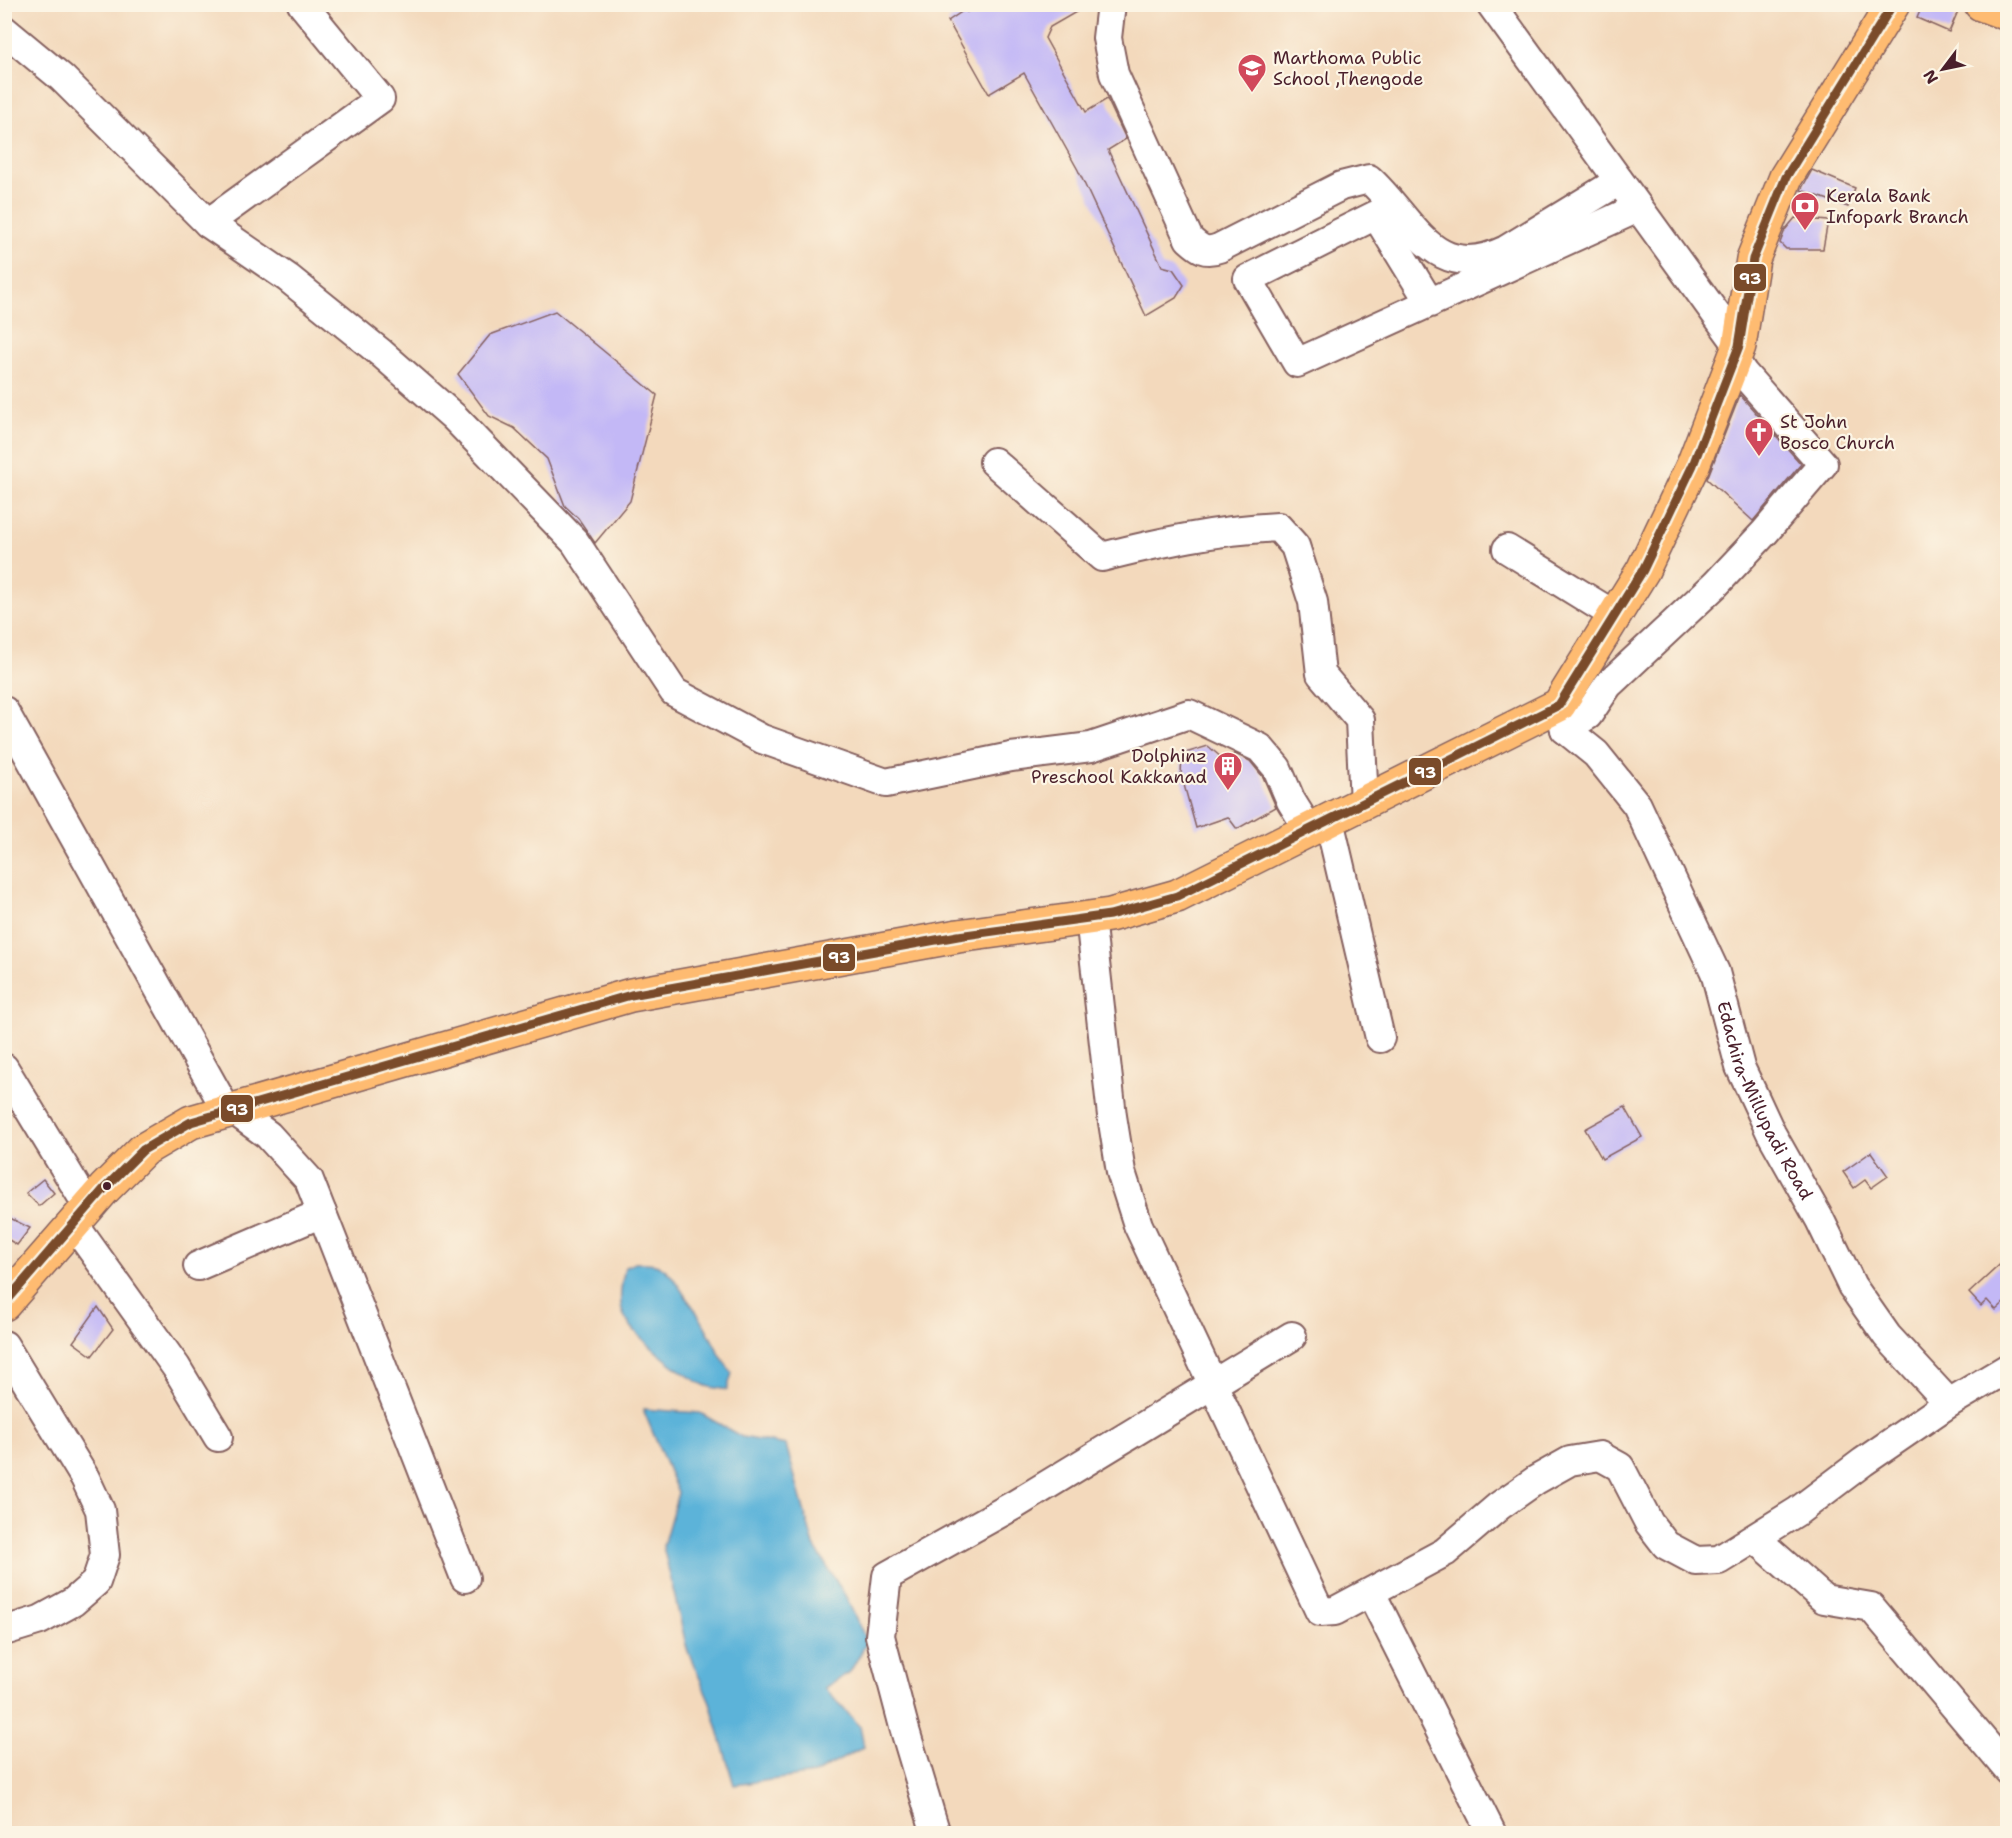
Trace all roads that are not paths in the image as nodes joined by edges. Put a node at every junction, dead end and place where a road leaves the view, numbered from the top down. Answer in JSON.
{"nodes":[{"id":1,"x":302,"y":4,"type":"edge"},
{"id":2,"x":1111,"y":4,"type":"edge"},
{"id":3,"x":1491,"y":4,"type":"edge"},
{"id":4,"x":1893,"y":4,"type":"edge"},
{"id":5,"x":1981,"y":4,"type":"edge"},
{"id":6,"x":2007,"y":14,"type":"edge"},
{"id":7,"x":4,"y":30,"type":"edge"},
{"id":8,"x":1619,"y":181,"type":"junction"},
{"id":9,"x":1638,"y":208,"type":"junction"},
{"id":10,"x":208,"y":223,"type":"junction"},
{"id":11,"x":1430,"y":303,"type":"junction"},
{"id":12,"x":1736,"y":353,"type":"junction"},
{"id":13,"x":994,"y":462,"type":"dead end"},
{"id":14,"x":1507,"y":549,"type":"dead end"},
{"id":15,"x":1614,"y":615,"type":"junction"},
{"id":16,"x":4,"y":711,"type":"edge"},
{"id":17,"x":1562,"y":717,"type":"junction"},
{"id":18,"x":1364,"y":803,"type":"junction"},
{"id":19,"x":1319,"y":825,"type":"junction"},
{"id":20,"x":1090,"y":917,"type":"junction"},
{"id":21,"x":1380,"y":1038,"type":"dead end"},
{"id":22,"x":4,"y":1068,"type":"edge"},
{"id":23,"x":232,"y":1112,"type":"junction"},
{"id":24,"x":322,"y":1213,"type":"junction"},
{"id":25,"x":82,"y":1217,"type":"junction"},
{"id":26,"x":198,"y":1266,"type":"dead end"},
{"id":27,"x":4,"y":1304,"type":"edge"},
{"id":28,"x":1292,"y":1336,"type":"dead end"},
{"id":29,"x":4,"y":1345,"type":"edge"},
{"id":30,"x":2002,"y":1380,"type":"edge"},
{"id":31,"x":1212,"y":1386,"type":"junction"},
{"id":32,"x":1949,"y":1404,"type":"junction"},
{"id":33,"x":218,"y":1437,"type":"dead end"},
{"id":34,"x":1756,"y":1539,"type":"junction"},
{"id":35,"x":465,"y":1578,"type":"dead end"},
{"id":36,"x":1371,"y":1593,"type":"junction"},
{"id":37,"x":4,"y":1632,"type":"edge"},
{"id":38,"x":2007,"y":1770,"type":"edge"},
{"id":39,"x":936,"y":1833,"type":"edge"},
{"id":40,"x":1492,"y":1833,"type":"edge"}],
"edges":[{"from":1,"to":10,"type":"street"},
{"from":2,"to":8,"type":"street"},
{"from":3,"to":8,"type":"street"},
{"from":4,"to":12,"type":"main road"},
{"from":5,"to":6,"type":"main road"},
{"from":7,"to":10,"type":"street"},
{"from":8,"to":9,"type":"street"},
{"from":9,"to":11,"type":"street"},
{"from":9,"to":12,"type":"street"},
{"from":10,"to":19,"type":"street"},
{"from":11,"to":11,"type":"street"},
{"from":12,"to":15,"type":"main road"},
{"from":12,"to":17,"type":"street"},
{"from":13,"to":18,"type":"street"},
{"from":14,"to":15,"type":"street"},
{"from":15,"to":17,"type":"main road"},
{"from":16,"to":23,"type":"street"},
{"from":17,"to":18,"type":"main road"},
{"from":17,"to":32,"type":"street","name":"Edachira-Millupadi Road"},
{"from":18,"to":19,"type":"main road"},
{"from":19,"to":20,"type":"main road"},
{"from":19,"to":21,"type":"street"},
{"from":20,"to":23,"type":"main road"},
{"from":20,"to":31,"type":"street"},
{"from":22,"to":25,"type":"street"},
{"from":23,"to":24,"type":"street"},
{"from":23,"to":25,"type":"main road"},
{"from":24,"to":26,"type":"street"},
{"from":24,"to":35,"type":"street"},
{"from":25,"to":27,"type":"main road"},
{"from":25,"to":33,"type":"street"},
{"from":28,"to":31,"type":"street"},
{"from":29,"to":37,"type":"street"},
{"from":30,"to":32,"type":"street"},
{"from":31,"to":36,"type":"street"},
{"from":31,"to":39,"type":"street"},
{"from":32,"to":34,"type":"street"},
{"from":34,"to":36,"type":"street"},
{"from":34,"to":38,"type":"street"},
{"from":36,"to":40,"type":"street"}]}
